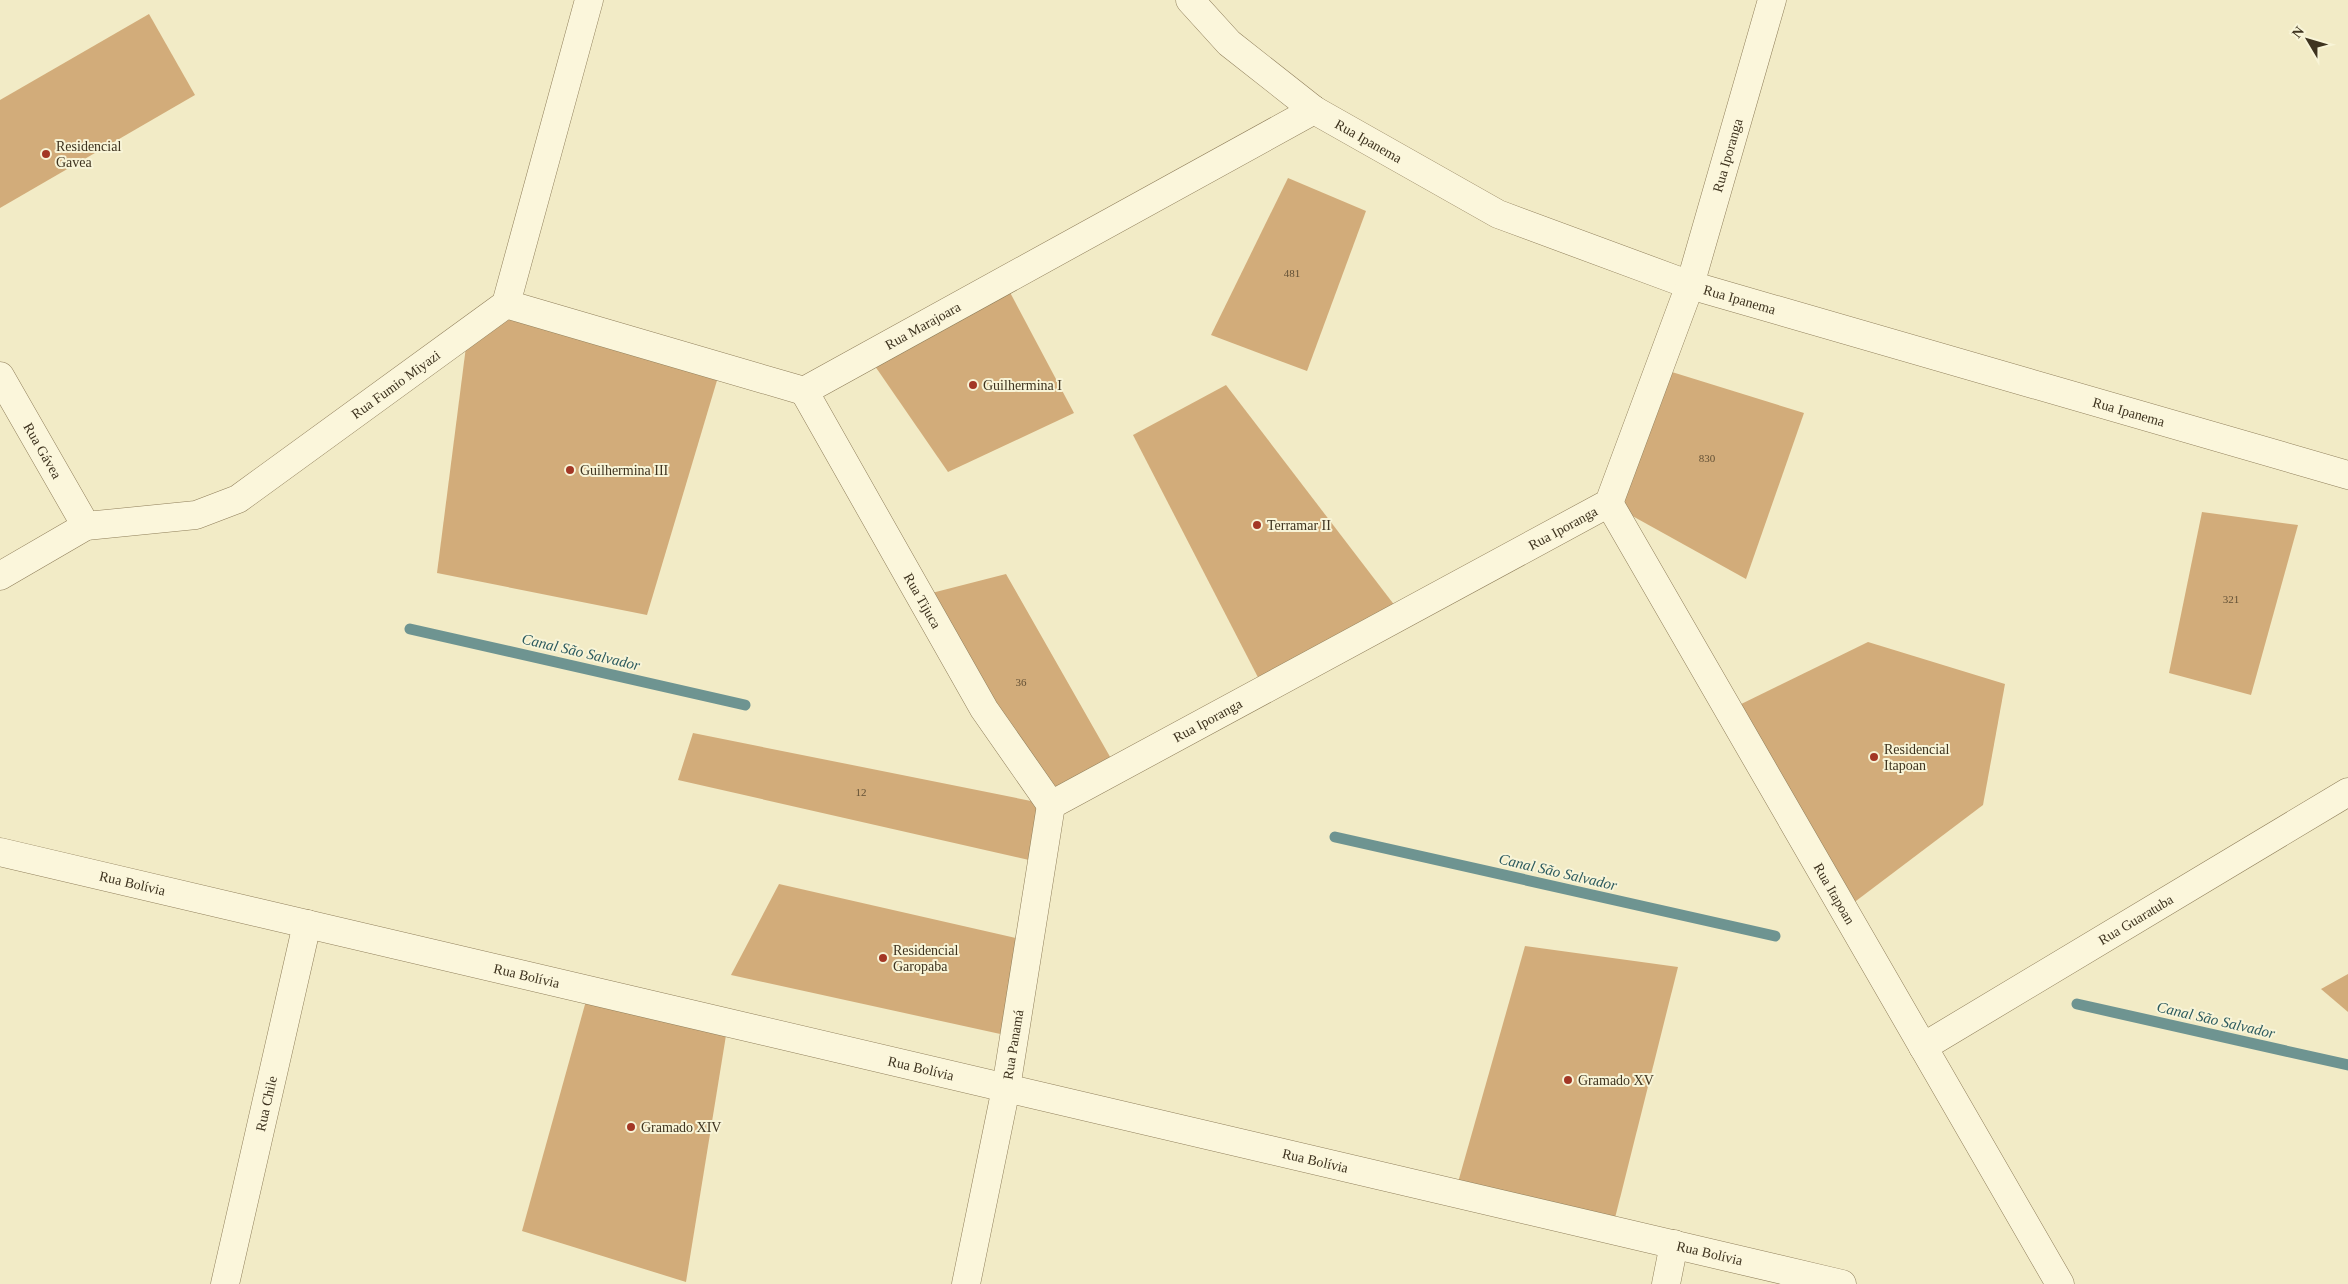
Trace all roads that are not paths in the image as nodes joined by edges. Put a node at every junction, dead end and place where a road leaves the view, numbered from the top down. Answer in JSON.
{"nodes":[{"id":1,"x":589,"y":0,"type":"edge"},
{"id":2,"x":1190,"y":0,"type":"edge"},
{"id":3,"x":1772,"y":0,"type":"edge"},
{"id":4,"x":1314,"y":110,"type":"junction"},
{"id":5,"x":1690,"y":285,"type":"junction"},
{"id":6,"x":506,"y":304,"type":"junction"},
{"id":7,"x":0,"y":376,"type":"edge"},
{"id":8,"x":804,"y":391,"type":"junction"},
{"id":9,"x":2348,"y":475,"type":"edge"},
{"id":10,"x":1609,"y":503,"type":"junction"},
{"id":11,"x":86,"y":526,"type":"junction"},
{"id":12,"x":0,"y":576,"type":"edge"},
{"id":13,"x":2348,"y":792,"type":"edge"},
{"id":14,"x":1051,"y":805,"type":"junction"},
{"id":15,"x":0,"y":852,"type":"edge"},
{"id":16,"x":307,"y":924,"type":"junction"},
{"id":17,"x":1923,"y":1047,"type":"junction"},
{"id":18,"x":1006,"y":1088,"type":"junction"},
{"id":19,"x":1674,"y":1244,"type":"junction"},
{"id":20,"x":225,"y":1284,"type":"edge"},
{"id":21,"x":966,"y":1284,"type":"edge"},
{"id":22,"x":1666,"y":1284,"type":"edge"},
{"id":23,"x":1842,"y":1284,"type":"edge"},
{"id":24,"x":2060,"y":1284,"type":"edge"}],
"edges":[{"from":1,"to":6,"type":"street"},
{"from":2,"to":4,"type":"street","name":"Rua Ipanema"},
{"from":3,"to":5,"type":"street","name":"Rua Iporanga"},
{"from":4,"to":5,"type":"street","name":"Rua Ipanema"},
{"from":4,"to":8,"type":"street","name":"Rua Marajoara"},
{"from":5,"to":9,"type":"street","name":"Rua Ipanema"},
{"from":5,"to":10,"type":"street","name":"Rua Iporanga"},
{"from":6,"to":8,"type":"street"},
{"from":6,"to":11,"type":"street","name":"Rua Fumio Miyazi"},
{"from":7,"to":11,"type":"street","name":"Rua Gávea"},
{"from":8,"to":14,"type":"street","name":"Rua Tijuca"},
{"from":10,"to":14,"type":"street","name":"Rua Iporanga"},
{"from":10,"to":17,"type":"street","name":"Rua Itapoan"},
{"from":11,"to":12,"type":"street","name":"Rua Fumio Miyazi"},
{"from":13,"to":17,"type":"street","name":"Rua Guaratuba"},
{"from":14,"to":18,"type":"street","name":"Rua Panamá"},
{"from":15,"to":16,"type":"street","name":"Rua Bolívia"},
{"from":16,"to":18,"type":"street","name":"Rua Bolívia"},
{"from":16,"to":20,"type":"street","name":"Rua Chile"},
{"from":17,"to":24,"type":"street","name":"Rua Itapoan"},
{"from":18,"to":19,"type":"street","name":"Rua Bolívia"},
{"from":18,"to":21,"type":"street","name":"Rua Panamá"},
{"from":19,"to":22,"type":"street"},
{"from":19,"to":23,"type":"street","name":"Rua Bolívia"}]}
